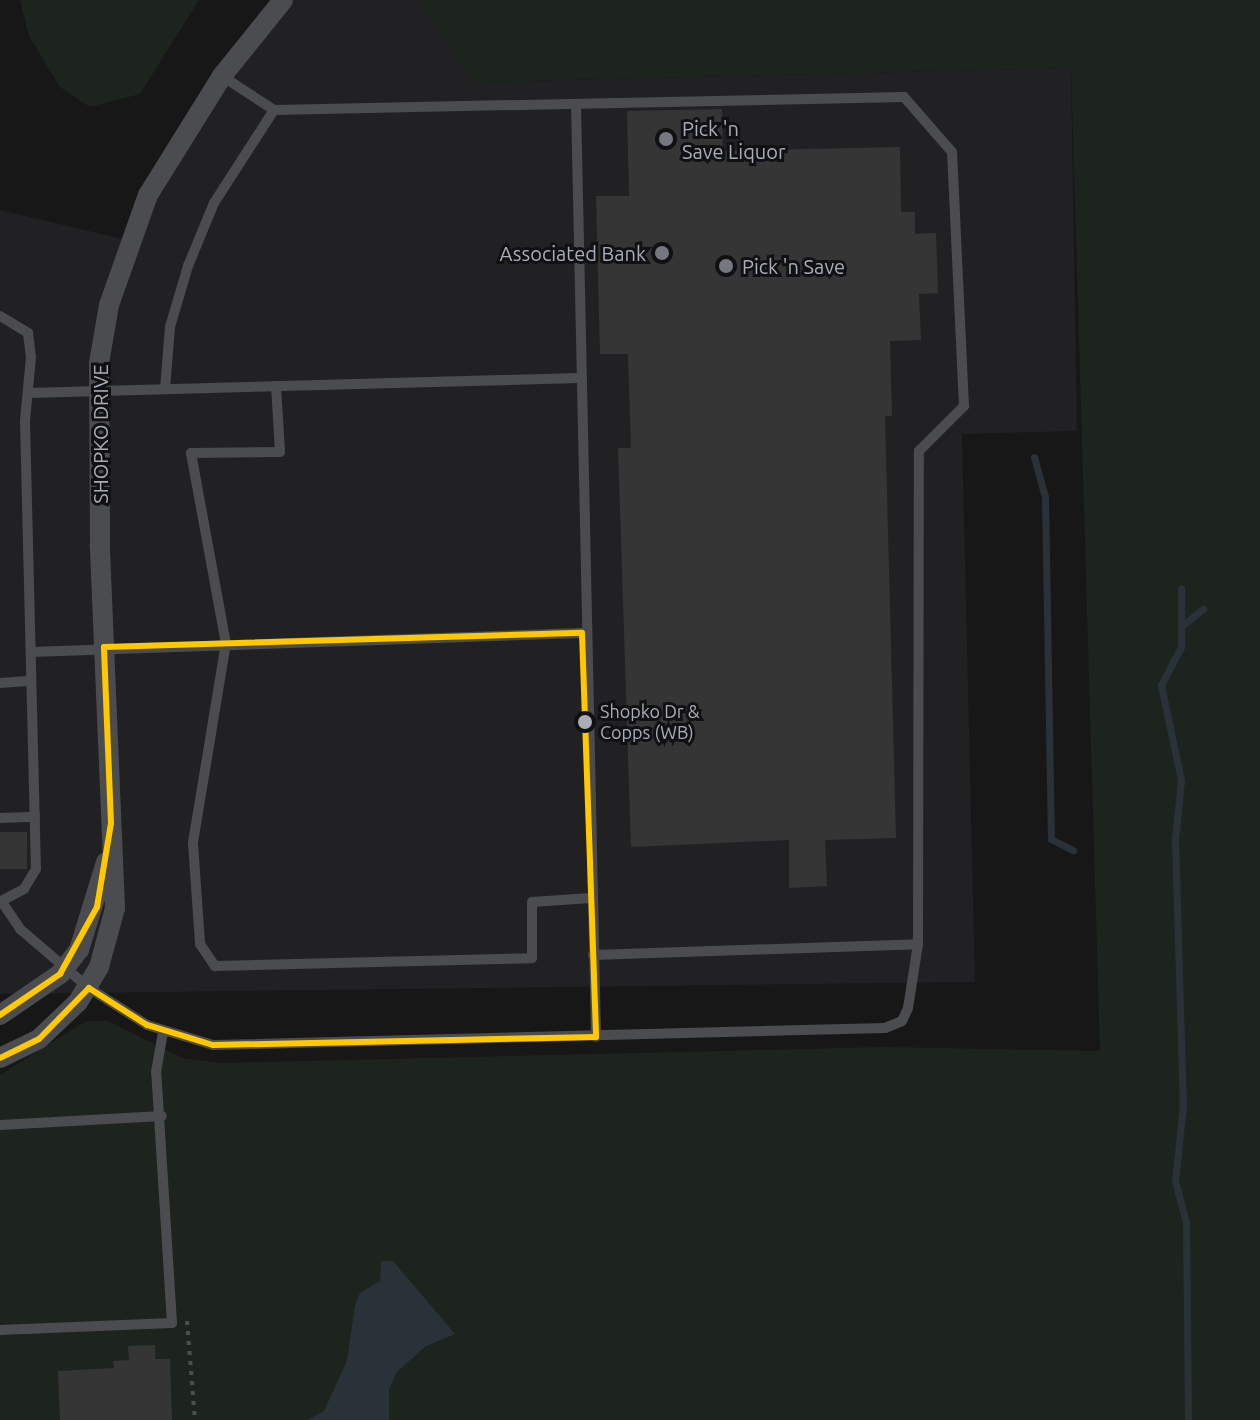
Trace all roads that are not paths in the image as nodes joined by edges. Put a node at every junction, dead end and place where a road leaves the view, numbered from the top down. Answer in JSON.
{"nodes":[{"id":1,"x":283,"y":0,"type":"edge"},
{"id":2,"x":222,"y":76,"type":"junction"},
{"id":3,"x":576,"y":104,"type":"junction"},
{"id":4,"x":274,"y":110,"type":"junction"},
{"id":5,"x":0,"y":316,"type":"edge"},
{"id":6,"x":579,"y":378,"type":"junction"},
{"id":7,"x":276,"y":386,"type":"junction"},
{"id":8,"x":165,"y":389,"type":"junction"},
{"id":9,"x":99,"y":391,"type":"junction"},
{"id":10,"x":28,"y":393,"type":"junction"},
{"id":11,"x":582,"y":633,"type":"junction"},
{"id":12,"x":226,"y":643,"type":"junction"},
{"id":13,"x":104,"y":647,"type":"junction"},
{"id":14,"x":31,"y":652,"type":"junction"},
{"id":15,"x":31,"y":681,"type":"junction"},
{"id":16,"x":0,"y":683,"type":"edge"},
{"id":17,"x":35,"y":817,"type":"junction"},
{"id":18,"x":0,"y":818,"type":"edge"},
{"id":19,"x":111,"y":823,"type":"junction"},
{"id":20,"x":591,"y":898,"type":"junction"},
{"id":21,"x":1,"y":902,"type":"edge"},
{"id":22,"x":918,"y":944,"type":"junction"},
{"id":23,"x":593,"y":955,"type":"junction"},
{"id":24,"x":65,"y":968,"type":"junction"},
{"id":25,"x":89,"y":988,"type":"junction"},
{"id":26,"x":0,"y":1015,"type":"edge"},
{"id":27,"x":163,"y":1033,"type":"junction"},
{"id":28,"x":596,"y":1037,"type":"junction"},
{"id":29,"x":0,"y":1058,"type":"edge"},
{"id":30,"x":162,"y":1116,"type":"junction"},
{"id":31,"x":0,"y":1125,"type":"edge"},
{"id":32,"x":0,"y":1330,"type":"edge"}],
"edges":[{"from":1,"to":2,"type":"street","name":"SHOPKO DRIVE"},
{"from":2,"to":4,"type":"lane"},
{"from":2,"to":9,"type":"street","name":"SHOPKO DRIVE"},
{"from":3,"to":4,"type":"lane"},
{"from":3,"to":6,"type":"lane"},
{"from":3,"to":22,"type":"lane"},
{"from":4,"to":8,"type":"lane"},
{"from":5,"to":10,"type":"lane"},
{"from":6,"to":7,"type":"lane"},
{"from":6,"to":11,"type":"lane"},
{"from":7,"to":8,"type":"lane"},
{"from":7,"to":12,"type":"lane"},
{"from":8,"to":9,"type":"lane"},
{"from":9,"to":10,"type":"lane"},
{"from":9,"to":13,"type":"street","name":"SHOPKO DRIVE"},
{"from":10,"to":14,"type":"lane"},
{"from":11,"to":12,"type":"lane"},
{"from":11,"to":20,"type":"lane"},
{"from":12,"to":13,"type":"lane"},
{"from":12,"to":20,"type":"lane"},
{"from":13,"to":14,"type":"lane"},
{"from":13,"to":19,"type":"street","name":"SHOPKO DRIVE"},
{"from":14,"to":15,"type":"lane"},
{"from":15,"to":16,"type":"lane"},
{"from":15,"to":17,"type":"lane"},
{"from":17,"to":18,"type":"lane"},
{"from":17,"to":21,"type":"lane"},
{"from":19,"to":24,"type":"street","name":"SHOPKO DRIVE"},
{"from":19,"to":25,"type":"street","name":"SHOPKO DRIVE"},
{"from":20,"to":23,"type":"lane"},
{"from":21,"to":24,"type":"lane"},
{"from":22,"to":23,"type":"lane"},
{"from":22,"to":28,"type":"lane"},
{"from":23,"to":28,"type":"lane"},
{"from":24,"to":25,"type":"lane"},
{"from":24,"to":26,"type":"street","name":"SHOPKO DRIVE"},
{"from":25,"to":27,"type":"lane"},
{"from":25,"to":29,"type":"street","name":"SHOPKO DRIVE"},
{"from":27,"to":28,"type":"lane"},
{"from":27,"to":30,"type":"lane"},
{"from":30,"to":31,"type":"lane"},
{"from":30,"to":32,"type":"lane"}]}
